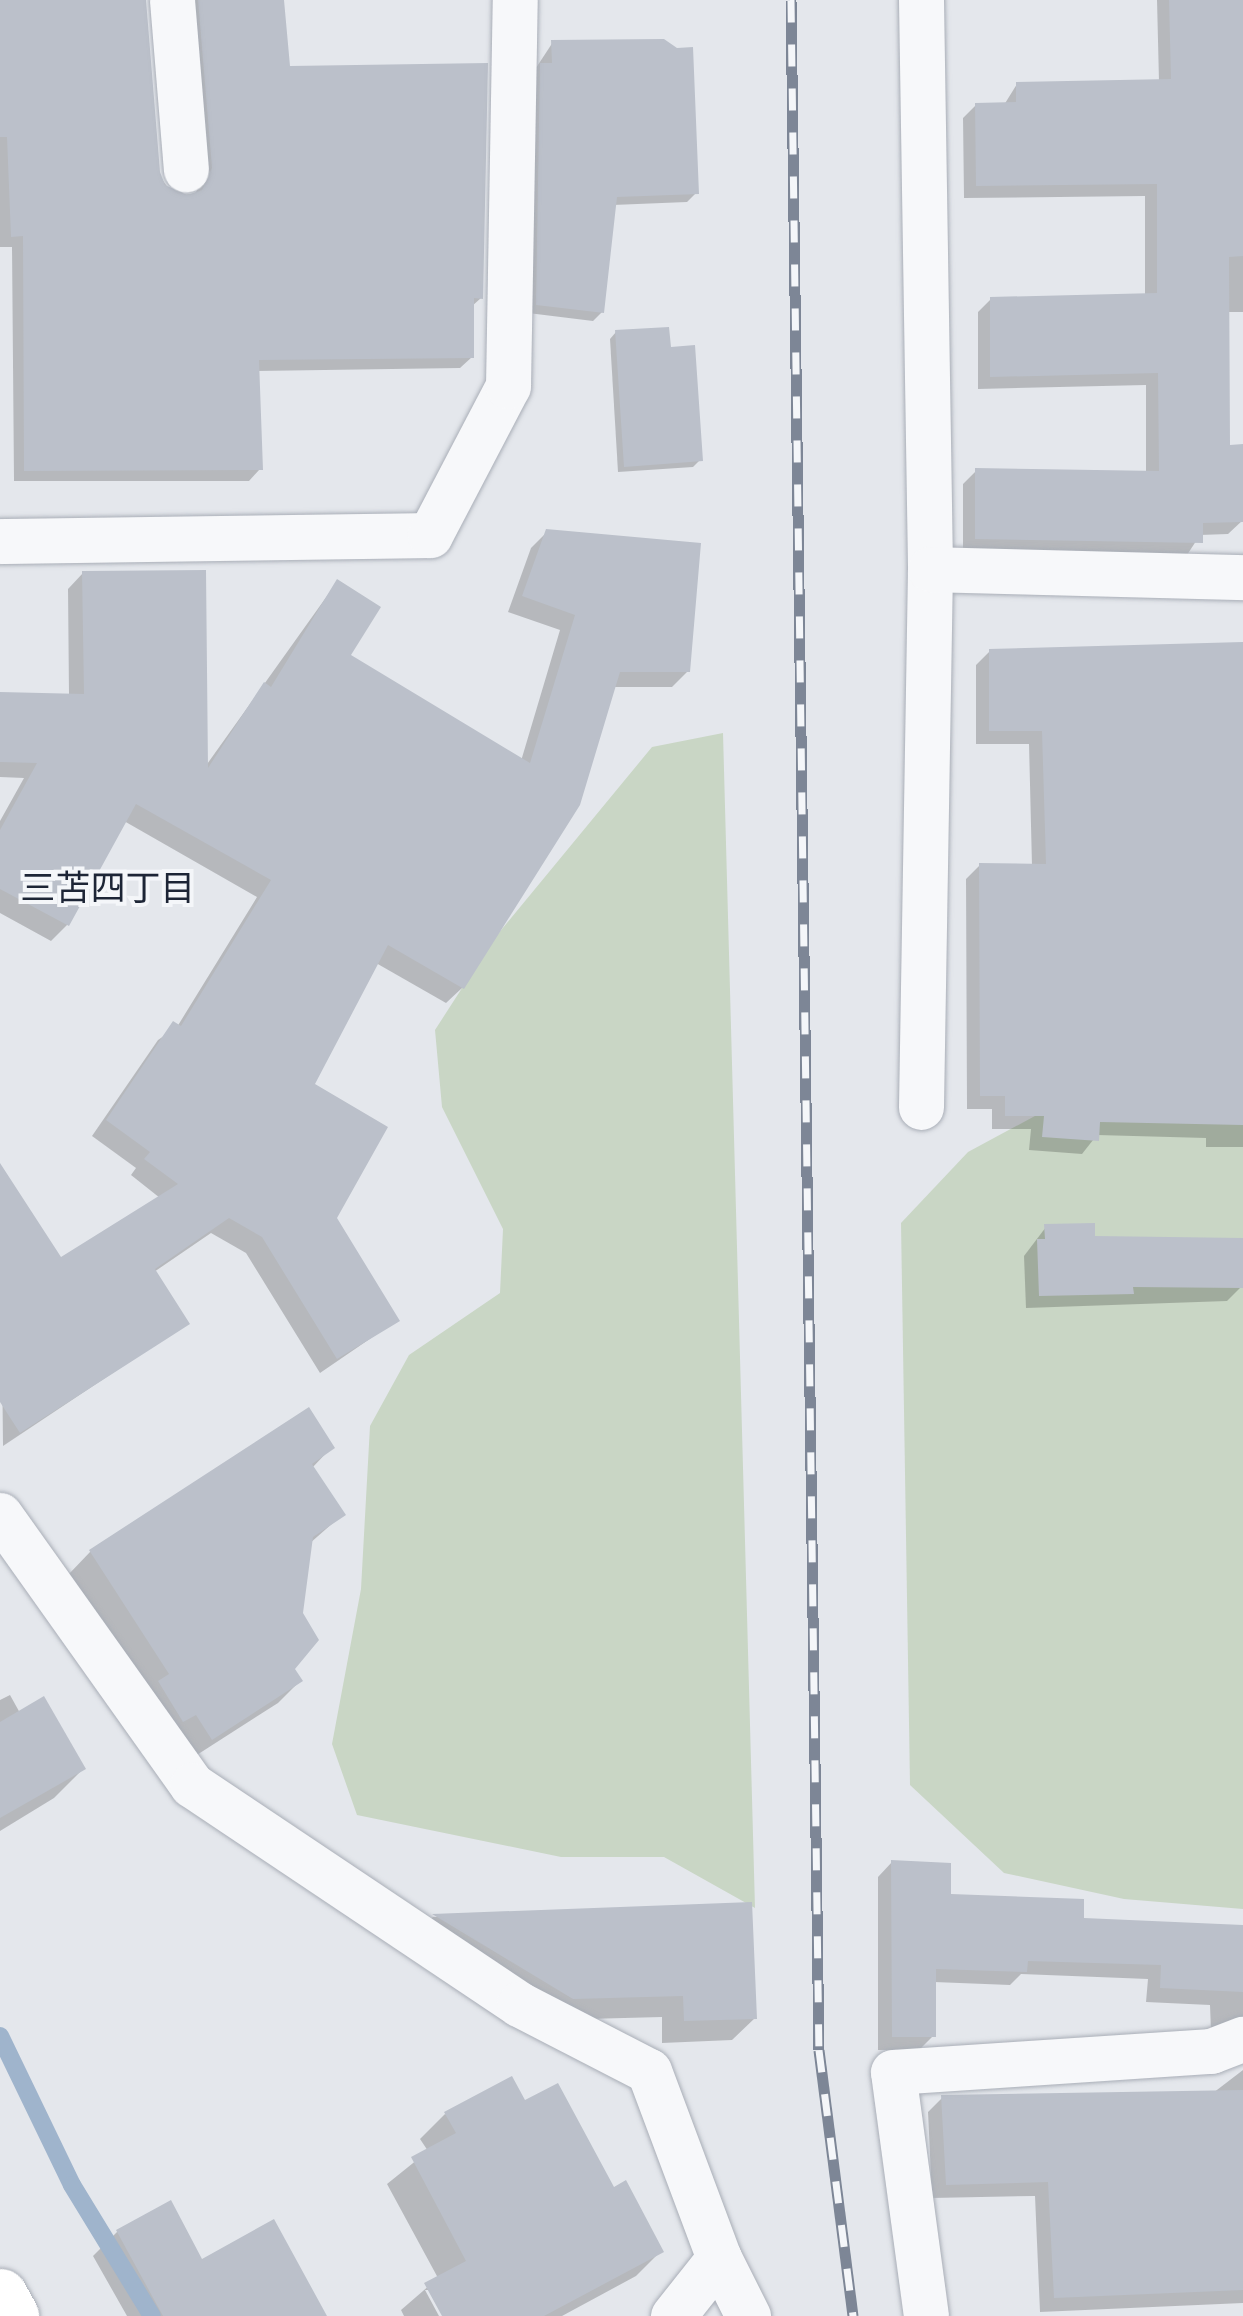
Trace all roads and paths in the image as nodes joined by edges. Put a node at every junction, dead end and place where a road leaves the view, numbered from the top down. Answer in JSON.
{"nodes":[{"id":1,"x":172,"y":0,"type":"edge"},
{"id":2,"x":515,"y":0,"type":"edge"},
{"id":3,"x":921,"y":0,"type":"edge"},
{"id":4,"x":186,"y":169,"type":"dead end"},
{"id":5,"x":0,"y":540,"type":"edge"},
{"id":6,"x":930,"y":569,"type":"junction"},
{"id":7,"x":1243,"y":577,"type":"edge"},
{"id":8,"x":921,"y":1107,"type":"dead end"},
{"id":9,"x":0,"y":1515,"type":"edge"},
{"id":10,"x":1243,"y":2039,"type":"edge"},
{"id":11,"x":719,"y":2258,"type":"junction"},
{"id":12,"x":0,"y":2296,"type":"edge"},
{"id":13,"x":11,"y":2316,"type":"edge"},
{"id":14,"x":673,"y":2316,"type":"edge"},
{"id":15,"x":748,"y":2316,"type":"edge"},
{"id":16,"x":926,"y":2316,"type":"edge"}],
"edges":[{"from":1,"to":4,"type":"street"},
{"from":2,"to":5,"type":"street"},
{"from":3,"to":6,"type":"street"},
{"from":6,"to":7,"type":"street"},
{"from":6,"to":8,"type":"street"},
{"from":9,"to":11,"type":"street"},
{"from":10,"to":16,"type":"street"},
{"from":11,"to":14,"type":"street"},
{"from":11,"to":15,"type":"street"},
{"from":12,"to":13,"type":"main road"}]}
